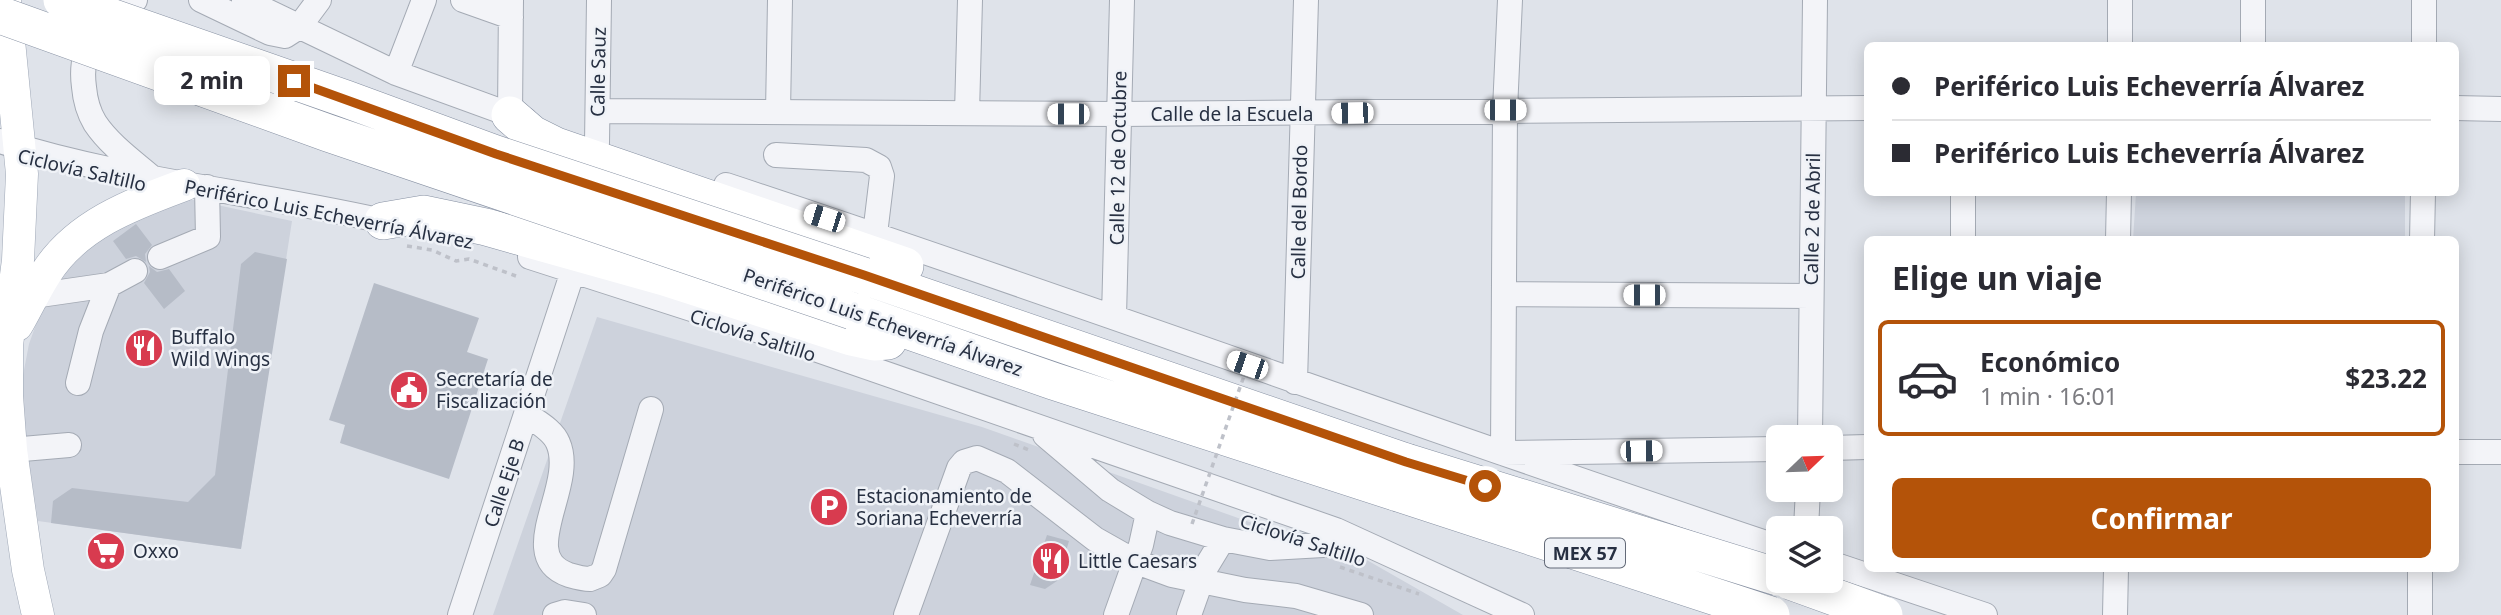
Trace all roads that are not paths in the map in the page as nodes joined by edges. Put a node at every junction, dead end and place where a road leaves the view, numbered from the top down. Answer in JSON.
{"nodes":[{"id":1,"x":5,"y":0,"type":"edge"},
{"id":2,"x":62,"y":0,"type":"edge"},
{"id":3,"x":135,"y":0,"type":"edge"},
{"id":4,"x":201,"y":0,"type":"edge"},
{"id":5,"x":244,"y":0,"type":"edge"},
{"id":6,"x":319,"y":0,"type":"edge"},
{"id":7,"x":424,"y":0,"type":"edge"},
{"id":8,"x":463,"y":0,"type":"edge"},
{"id":9,"x":599,"y":0,"type":"edge"},
{"id":10,"x":780,"y":0,"type":"edge"},
{"id":11,"x":970,"y":0,"type":"edge"},
{"id":12,"x":1122,"y":0,"type":"edge"},
{"id":13,"x":1306,"y":0,"type":"edge"},
{"id":14,"x":1510,"y":0,"type":"edge"},
{"id":15,"x":1815,"y":0,"type":"edge"},
{"id":16,"x":2120,"y":0,"type":"edge"},
{"id":17,"x":2253,"y":0,"type":"edge"},
{"id":18,"x":2424,"y":0,"type":"edge"},
{"id":19,"x":511,"y":8,"type":"edge"},
{"id":20,"x":299,"y":27,"type":"junction"},
{"id":21,"x":3,"y":39,"type":"edge"},
{"id":22,"x":2120,"y":42,"type":"edge"},
{"id":23,"x":2253,"y":42,"type":"edge"},
{"id":24,"x":2424,"y":42,"type":"edge"},
{"id":25,"x":396,"y":73,"type":"junction"},
{"id":26,"x":1864,"y":108,"type":"edge"},
{"id":27,"x":2459,"y":108,"type":"edge"},
{"id":28,"x":1813,"y":109,"type":"junction"},
{"id":29,"x":2501,"y":109,"type":"edge"},
{"id":30,"x":1505,"y":110,"type":"junction"},
{"id":31,"x":598,"y":111,"type":"junction"},
{"id":32,"x":778,"y":112,"type":"junction"},
{"id":33,"x":967,"y":113,"type":"junction"},
{"id":34,"x":1119,"y":114,"type":"junction"},
{"id":35,"x":1301,"y":114,"type":"junction"},
{"id":36,"x":510,"y":115,"type":"junction"},
{"id":37,"x":597,"y":143,"type":"junction"},
{"id":38,"x":10,"y":145,"type":"edge"},
{"id":39,"x":776,"y":155,"type":"dead end"},
{"id":40,"x":153,"y":178,"type":"junction"},
{"id":41,"x":195,"y":186,"type":"junction"},
{"id":42,"x":1963,"y":196,"type":"edge"},
{"id":43,"x":2119,"y":196,"type":"edge"},
{"id":44,"x":2423,"y":196,"type":"edge"},
{"id":45,"x":394,"y":234,"type":"junction"},
{"id":46,"x":875,"y":234,"type":"junction"},
{"id":47,"x":1964,"y":236,"type":"edge"},
{"id":48,"x":2118,"y":236,"type":"edge"},
{"id":49,"x":2422,"y":236,"type":"edge"},
{"id":50,"x":160,"y":257,"type":"dead end"},
{"id":51,"x":135,"y":271,"type":"dead end"},
{"id":52,"x":573,"y":271,"type":"junction"},
{"id":53,"x":109,"y":285,"type":"junction"},
{"id":54,"x":1504,"y":294,"type":"junction"},
{"id":55,"x":33,"y":296,"type":"junction"},
{"id":56,"x":1811,"y":296,"type":"junction"},
{"id":57,"x":1114,"y":317,"type":"junction"},
{"id":58,"x":1026,"y":331,"type":"junction"},
{"id":59,"x":912,"y":332,"type":"junction"},
{"id":60,"x":7,"y":345,"type":"junction"},
{"id":61,"x":1295,"y":382,"type":"junction"},
{"id":62,"x":78,"y":383,"type":"dead end"},
{"id":63,"x":3,"y":394,"type":"edge"},
{"id":64,"x":652,"y":410,"type":"dead end"},
{"id":65,"x":526,"y":414,"type":"junction"},
{"id":66,"x":1034,"y":425,"type":"junction"},
{"id":67,"x":1810,"y":425,"type":"edge"},
{"id":68,"x":69,"y":445,"type":"dead end"},
{"id":69,"x":1864,"y":447,"type":"edge"},
{"id":70,"x":1843,"y":448,"type":"edge"},
{"id":71,"x":1766,"y":449,"type":"edge"},
{"id":72,"x":11,"y":450,"type":"junction"},
{"id":73,"x":2459,"y":452,"type":"edge"},
{"id":74,"x":1503,"y":453,"type":"junction"},
{"id":75,"x":2501,"y":453,"type":"edge"},
{"id":76,"x":1402,"y":477,"type":"junction"},
{"id":77,"x":1653,"y":505,"type":"junction"},
{"id":78,"x":1148,"y":513,"type":"junction"},
{"id":79,"x":1223,"y":539,"type":"junction"},
{"id":80,"x":1367,"y":542,"type":"junction"},
{"id":81,"x":1766,"y":543,"type":"edge"},
{"id":82,"x":1134,"y":561,"type":"junction"},
{"id":83,"x":1843,"y":567,"type":"edge"},
{"id":84,"x":2116,"y":572,"type":"edge"},
{"id":85,"x":2420,"y":572,"type":"edge"},
{"id":86,"x":1766,"y":574,"type":"edge"},
{"id":87,"x":1201,"y":581,"type":"junction"},
{"id":88,"x":1787,"y":593,"type":"edge"},
{"id":89,"x":1817,"y":593,"type":"edge"},
{"id":90,"x":1823,"y":593,"type":"edge"},
{"id":91,"x":38,"y":615,"type":"edge"},
{"id":92,"x":460,"y":615,"type":"edge"},
{"id":93,"x":555,"y":615,"type":"edge"},
{"id":94,"x":584,"y":615,"type":"edge"},
{"id":95,"x":906,"y":615,"type":"edge"},
{"id":96,"x":1116,"y":615,"type":"edge"},
{"id":97,"x":1189,"y":615,"type":"edge"},
{"id":98,"x":1361,"y":615,"type":"edge"},
{"id":99,"x":1522,"y":615,"type":"edge"},
{"id":100,"x":1715,"y":615,"type":"edge"},
{"id":101,"x":1772,"y":615,"type":"edge"},
{"id":102,"x":1782,"y":615,"type":"edge"},
{"id":103,"x":1817,"y":615,"type":"edge"},
{"id":104,"x":1884,"y":615,"type":"edge"},
{"id":105,"x":1985,"y":615,"type":"edge"},
{"id":106,"x":2115,"y":615,"type":"edge"},
{"id":107,"x":2420,"y":615,"type":"edge"}],
"edges":[{"from":1,"to":21,"type":"main road"},
{"from":2,"to":58,"type":"highway","name":"Periférico Luis Echeverría Álvarez","number":"MEX 57","bridge":true},
{"from":3,"to":40,"type":"street"},
{"from":4,"to":20,"type":"street"},
{"from":5,"to":20,"type":"street"},
{"from":6,"to":20,"type":"street"},
{"from":7,"to":25,"type":"street"},
{"from":8,"to":19,"type":"street"},
{"from":9,"to":31,"type":"street","name":"Calle Sauz"},
{"from":10,"to":32,"type":"street"},
{"from":11,"to":33,"type":"street"},
{"from":12,"to":34,"type":"street","name":"Calle 12 de Octubre"},
{"from":13,"to":35,"type":"street","name":"Calle del Bordo"},
{"from":14,"to":30,"type":"street"},
{"from":15,"to":28,"type":"street","name":"Calle 2 de Abril"},
{"from":16,"to":22,"type":"street"},
{"from":17,"to":23,"type":"street"},
{"from":18,"to":24,"type":"street"},
{"from":19,"to":36,"type":"street"},
{"from":20,"to":25,"type":"street"},
{"from":21,"to":38,"type":"main road"},
{"from":21,"to":59,"type":"highway","name":"Periférico Luis Echeverría Álvarez","number":"MEX 57","bridge":true},
{"from":25,"to":36,"type":"street"},
{"from":26,"to":28,"type":"street","name":"Calle de la Escuela"},
{"from":27,"to":29,"type":"street"},
{"from":28,"to":30,"type":"street","name":"Calle de la Escuela"},
{"from":28,"to":56,"type":"street","name":"Calle 2 de Abril"},
{"from":30,"to":35,"type":"street","name":"Calle de la Escuela"},
{"from":30,"to":54,"type":"street"},
{"from":31,"to":32,"type":"street","name":"Calle de la Escuela"},
{"from":31,"to":37,"type":"street","name":"Calle Sauz"},
{"from":32,"to":33,"type":"street","name":"Calle de la Escuela"},
{"from":33,"to":34,"type":"street","name":"Calle de la Escuela"},
{"from":34,"to":35,"type":"street","name":"Calle de la Escuela"},
{"from":34,"to":57,"type":"street","name":"Calle 12 de Octubre"},
{"from":35,"to":61,"type":"street","name":"Calle del Bordo"},
{"from":36,"to":37,"type":"street"},
{"from":36,"to":58,"type":"highway"},
{"from":37,"to":46,"type":"street"},
{"from":38,"to":40,"type":"street","name":"Periférico Luis Echeverría Álvarez"},
{"from":38,"to":60,"type":"main road"},
{"from":39,"to":46,"type":"street"},
{"from":40,"to":41,"type":"street","name":"Periférico Luis Echeverría Álvarez"},
{"from":41,"to":45,"type":"street","name":"Periférico Luis Echeverría Álvarez"},
{"from":41,"to":50,"type":"street"},
{"from":41,"to":55,"type":"main road"},
{"from":42,"to":47,"type":"street"},
{"from":43,"to":48,"type":"street"},
{"from":44,"to":49,"type":"street"},
{"from":45,"to":52,"type":"street","name":"Periférico Luis Echeverría Álvarez"},
{"from":45,"to":59,"type":"highway"},
{"from":46,"to":57,"type":"street"},
{"from":51,"to":53,"type":"street"},
{"from":52,"to":65,"type":"street","name":"Calle Eje B"},
{"from":52,"to":66,"type":"street","name":"Periférico Luis Echeverría Álvarez"},
{"from":53,"to":55,"type":"street"},
{"from":53,"to":62,"type":"street"},
{"from":54,"to":56,"type":"street"},
{"from":54,"to":74,"type":"street"},
{"from":55,"to":60,"type":"main road"},
{"from":56,"to":67,"type":"street","name":"Calle 2 de Abril"},
{"from":57,"to":61,"type":"street"},
{"from":58,"to":76,"type":"highway","name":"Periférico Luis Echeverría Álvarez","number":"MEX 57"},
{"from":59,"to":76,"type":"highway","name":"Periférico Luis Echeverría Álvarez","number":"MEX 57"},
{"from":60,"to":63,"type":"main road"},
{"from":61,"to":74,"type":"street"},
{"from":63,"to":72,"type":"main road"},
{"from":64,"to":65,"type":"street"},
{"from":65,"to":92,"type":"street","name":"Calle Eje B"},
{"from":66,"to":78,"type":"street"},
{"from":66,"to":80,"type":"street","name":"Periférico Luis Echeverría Álvarez"},
{"from":68,"to":72,"type":"street"},
{"from":69,"to":70,"type":"street"},
{"from":71,"to":74,"type":"street"},
{"from":72,"to":91,"type":"main road"},
{"from":73,"to":75,"type":"street"},
{"from":74,"to":77,"type":"street"},
{"from":76,"to":86,"type":"highway","name":"Periférico Luis Echeverría Álvarez","number":"MEX 57","bridge":true},
{"from":76,"to":101,"type":"highway","name":"Periférico Luis Echeverría Álvarez","number":"MEX 57","bridge":true},
{"from":77,"to":81,"type":"street"},
{"from":77,"to":100,"type":"street"},
{"from":78,"to":79,"type":"street"},
{"from":78,"to":82,"type":"street"},
{"from":79,"to":80,"type":"street"},
{"from":79,"to":87,"type":"street"},
{"from":80,"to":99,"type":"street","name":"Periférico Luis Echeverría Álvarez"},
{"from":82,"to":87,"type":"street"},
{"from":82,"to":95,"type":"street"},
{"from":82,"to":96,"type":"street"},
{"from":83,"to":105,"type":"street"},
{"from":84,"to":106,"type":"street"},
{"from":85,"to":107,"type":"street"},
{"from":87,"to":97,"type":"street"},
{"from":87,"to":98,"type":"street"},
{"from":88,"to":102,"type":"street"},
{"from":89,"to":103,"type":"street"},
{"from":90,"to":104,"type":"highway","bridge":true},
{"from":93,"to":94,"type":"street"}]}
